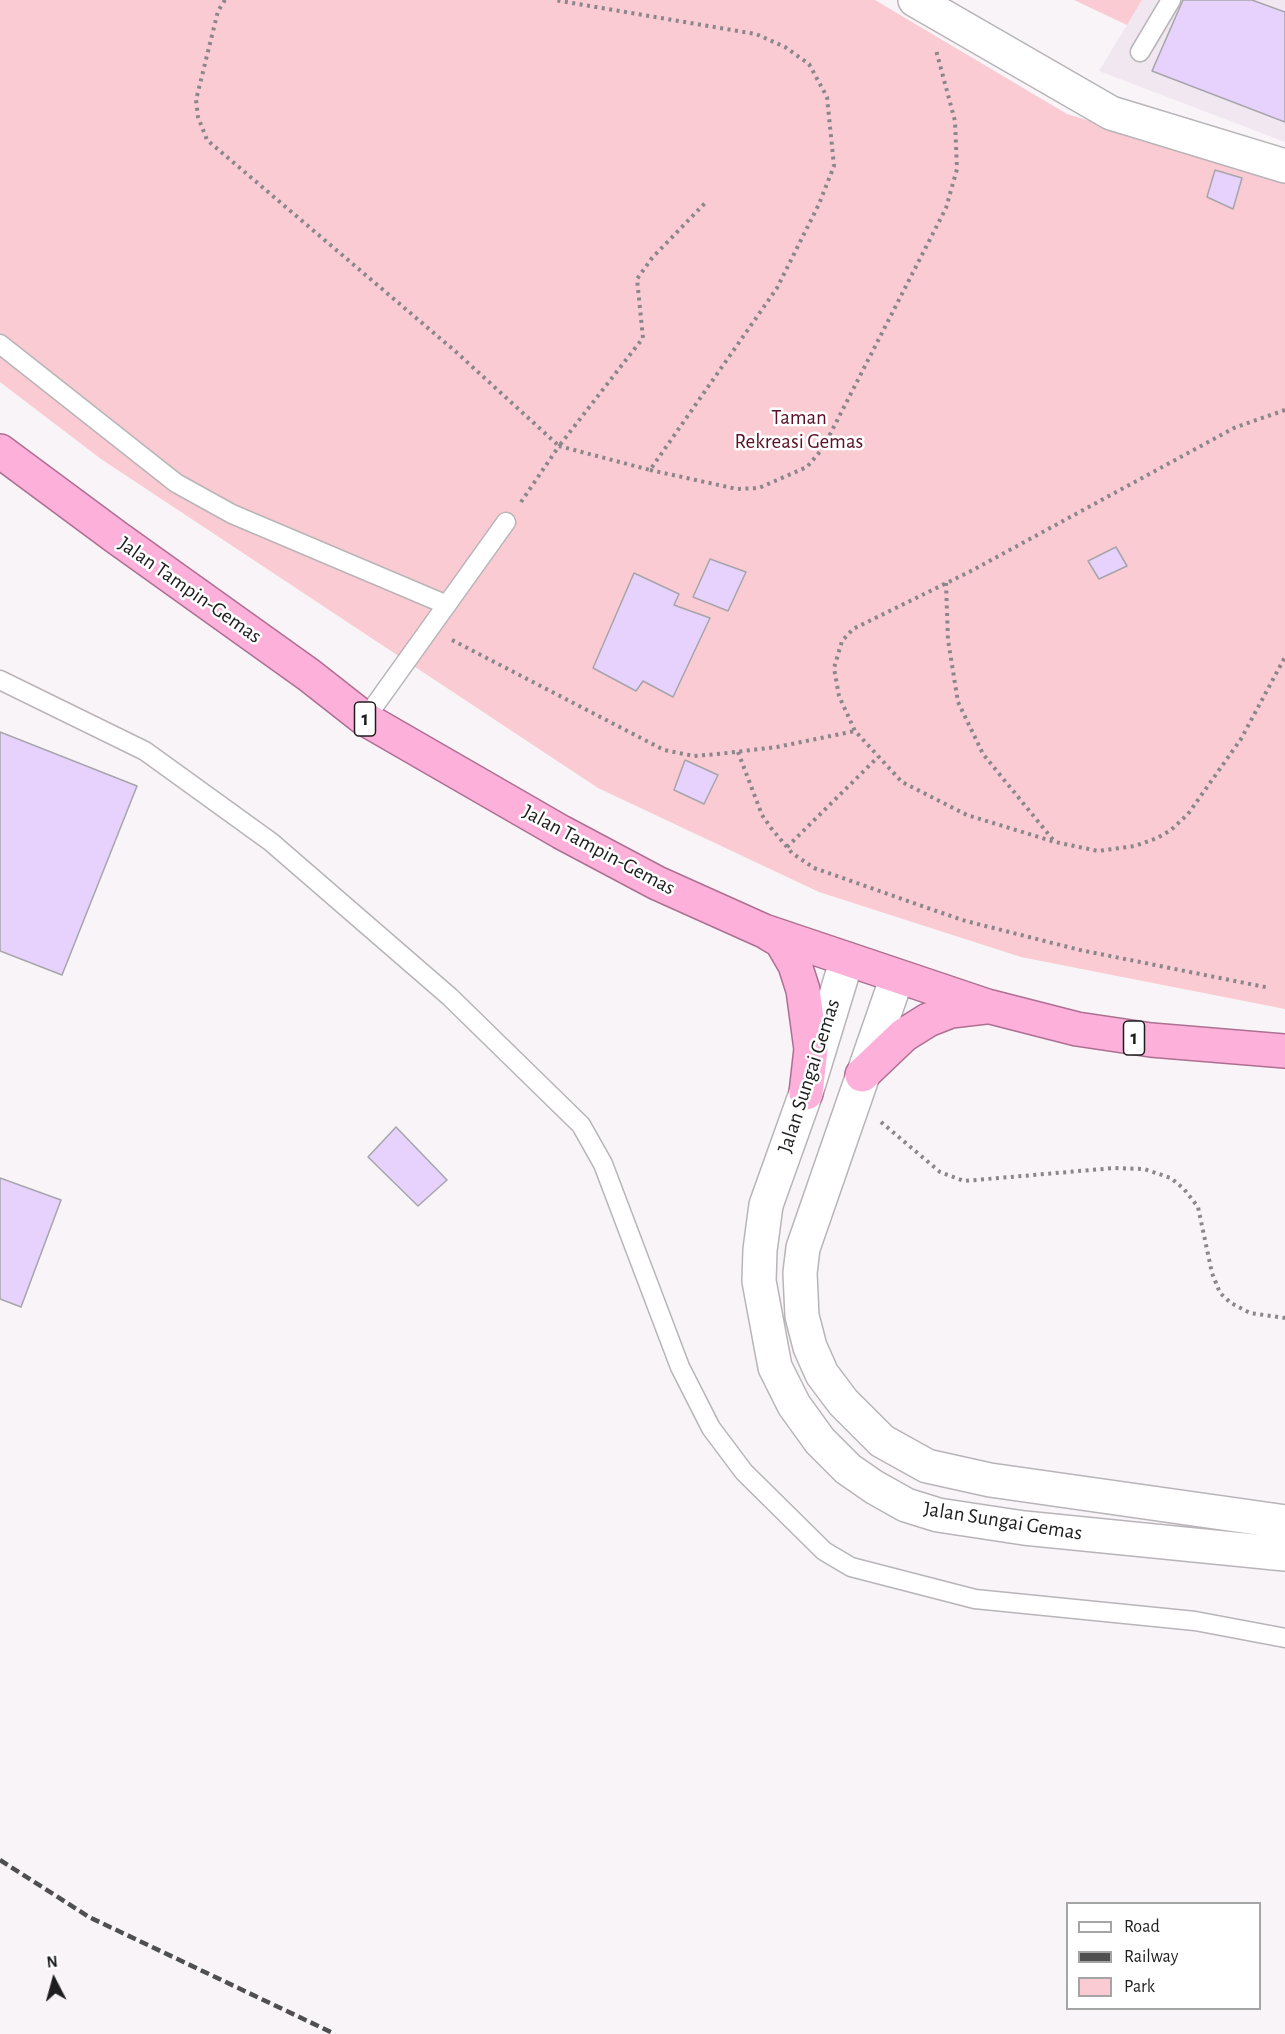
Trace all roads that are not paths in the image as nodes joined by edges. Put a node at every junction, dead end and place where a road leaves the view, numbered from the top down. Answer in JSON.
{"nodes":[{"id":1,"x":1171,"y":0,"type":"edge"},
{"id":2,"x":919,"y":3,"type":"edge"},
{"id":3,"x":1140,"y":52,"type":"dead end"},
{"id":4,"x":1285,"y":166,"type":"edge"},
{"id":5,"x":0,"y":344,"type":"edge"},
{"id":6,"x":0,"y":451,"type":"edge"},
{"id":7,"x":506,"y":522,"type":"road end"},
{"id":8,"x":447,"y":604,"type":"junction"},
{"id":9,"x":0,"y":680,"type":"edge"},
{"id":10,"x":365,"y":719,"type":"junction"},
{"id":11,"x":764,"y":931,"type":"junction"},
{"id":12,"x":847,"y":959,"type":"junction"},
{"id":13,"x":897,"y":976,"type":"junction"},
{"id":14,"x":987,"y":1006,"type":"junction"},
{"id":15,"x":1285,"y":1052,"type":"edge"},
{"id":16,"x":858,"y":1087,"type":"junction"},
{"id":17,"x":806,"y":1093,"type":"junction"},
{"id":18,"x":1285,"y":1522,"type":"edge"},
{"id":19,"x":1285,"y":1554,"type":"edge"},
{"id":20,"x":1285,"y":1638,"type":"edge"}],
"edges":[{"from":1,"to":3,"type":"lane"},
{"from":2,"to":4,"type":"street"},
{"from":5,"to":8,"type":"lane"},
{"from":6,"to":10,"type":"highway","name":"Jalan Tampin-Gemas","number":"1"},
{"from":7,"to":8,"type":"lane"},
{"from":8,"to":10,"type":"lane"},
{"from":9,"to":20,"type":"lane"},
{"from":10,"to":11,"type":"highway","name":"Jalan Tampin-Gemas","number":"1"},
{"from":11,"to":12,"type":"highway","name":"Jalan Tampin-Gemas","number":"1"},
{"from":11,"to":17,"type":"highway"},
{"from":12,"to":13,"type":"highway","name":"Jalan Tampin-Gemas","number":"1"},
{"from":12,"to":17,"type":"street","name":"Jalan Sungai Gemas"},
{"from":13,"to":14,"type":"highway","name":"Jalan Tampin-Gemas","number":"1"},
{"from":13,"to":16,"type":"street","name":"Jalan Sungai Gemas"},
{"from":14,"to":15,"type":"highway","name":"Jalan Tampin-Gemas","number":"1"},
{"from":14,"to":16,"type":"highway"},
{"from":16,"to":18,"type":"street","name":"Jalan Sungai Gemas"},
{"from":17,"to":19,"type":"street","name":"Jalan Sungai Gemas"}]}
